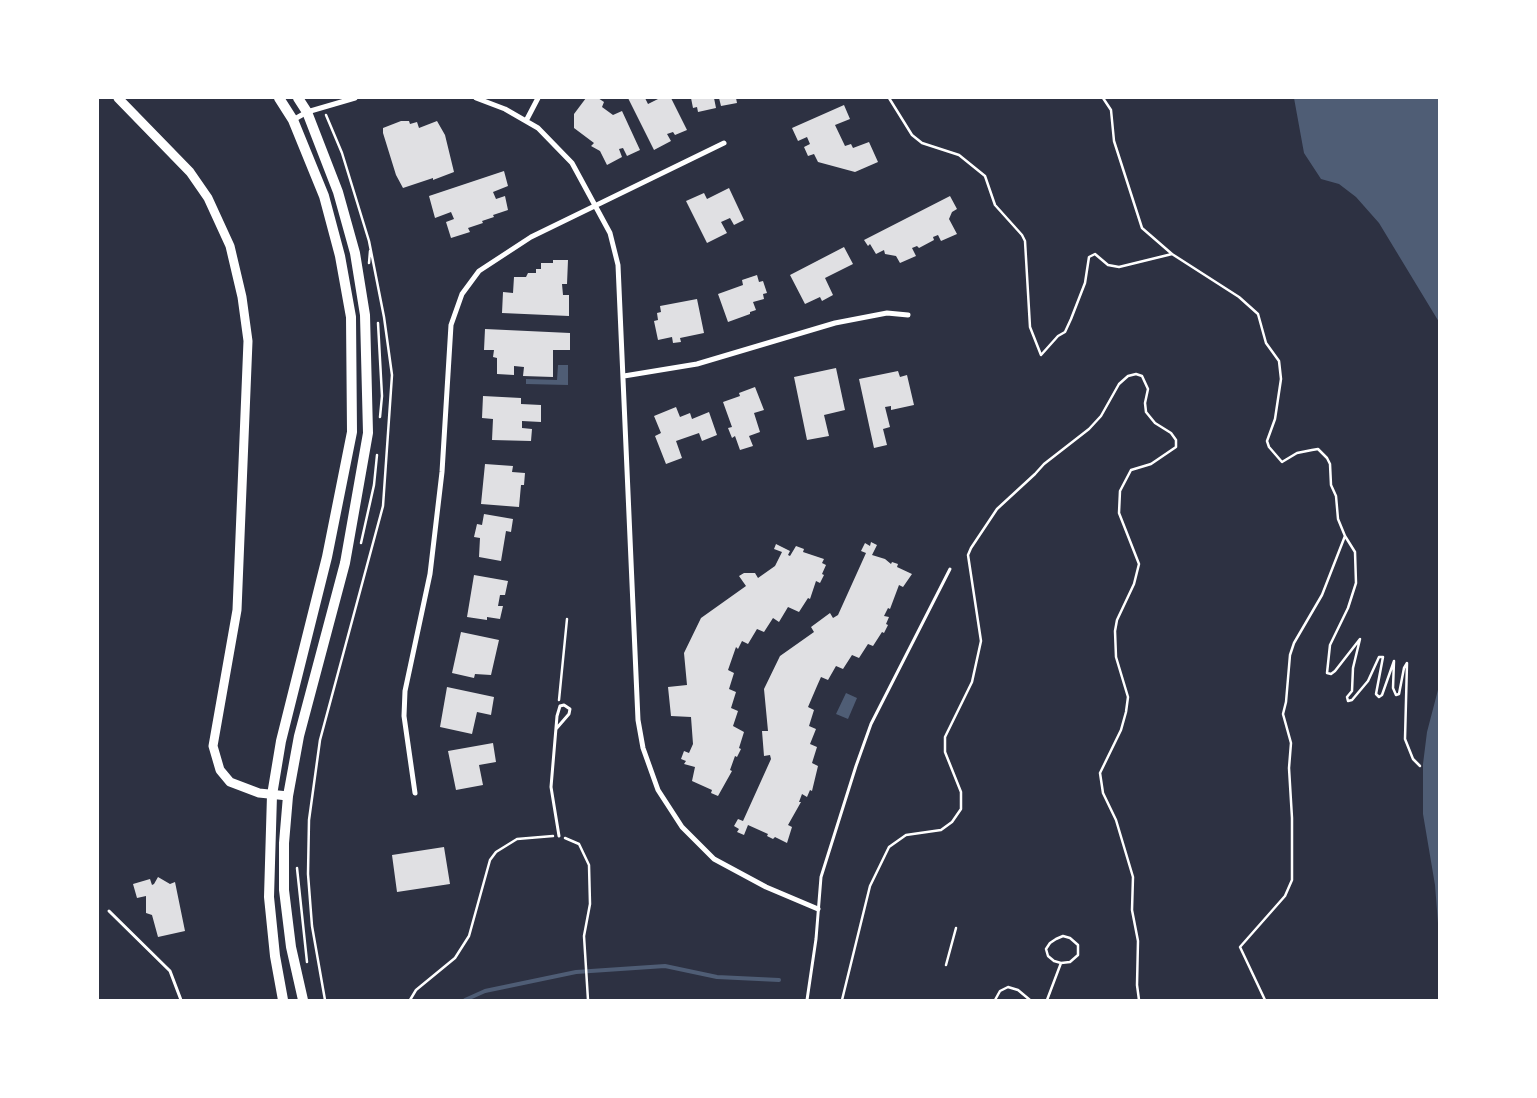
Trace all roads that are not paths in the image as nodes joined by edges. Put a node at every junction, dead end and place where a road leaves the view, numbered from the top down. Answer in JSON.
{"nodes":[{"id":1,"x":118,"y":98,"type":"edge"},
{"id":2,"x":278,"y":98,"type":"edge"},
{"id":3,"x":298,"y":98,"type":"edge"},
{"id":4,"x":355,"y":98,"type":"edge"},
{"id":5,"x":476,"y":98,"type":"edge"},
{"id":6,"x":538,"y":98,"type":"edge"},
{"id":7,"x":307,"y":112,"type":"junction"},
{"id":8,"x":293,"y":120,"type":"junction"},
{"id":9,"x":526,"y":121,"type":"junction"},
{"id":10,"x":724,"y":143,"type":"dead end"},
{"id":11,"x":596,"y":205,"type":"junction"},
{"id":12,"x":908,"y":314,"type":"dead end"},
{"id":13,"x":624,"y":376,"type":"junction"},
{"id":14,"x":950,"y":569,"type":"dead end"},
{"id":15,"x":556,"y":729,"type":"junction"},
{"id":16,"x":415,"y":793,"type":"dead end"},
{"id":17,"x":272,"y":795,"type":"junction"},
{"id":18,"x":288,"y":796,"type":"junction"},
{"id":19,"x":559,"y":836,"type":"road end"},
{"id":20,"x":818,"y":909,"type":"junction"},
{"id":21,"x":109,"y":911,"type":"dead end"},
{"id":22,"x":181,"y":1000,"type":"edge"},
{"id":23,"x":283,"y":1000,"type":"edge"},
{"id":24,"x":303,"y":1000,"type":"edge"},
{"id":25,"x":807,"y":1000,"type":"edge"}],
"edges":[{"from":1,"to":17,"type":"street"},
{"from":2,"to":8,"type":"main road"},
{"from":3,"to":7,"type":"main road"},
{"from":4,"to":7,"type":"street"},
{"from":5,"to":9,"type":"street"},
{"from":6,"to":9,"type":"street"},
{"from":7,"to":8,"type":"street"},
{"from":7,"to":18,"type":"main road"},
{"from":8,"to":17,"type":"main road"},
{"from":9,"to":11,"type":"street"},
{"from":10,"to":11,"type":"street"},
{"from":11,"to":13,"type":"street"},
{"from":11,"to":16,"type":"street"},
{"from":12,"to":13,"type":"street"},
{"from":13,"to":20,"type":"street"},
{"from":14,"to":20,"type":"lane"},
{"from":15,"to":15,"type":"lane"},
{"from":15,"to":19,"type":"lane"},
{"from":17,"to":18,"type":"street"},
{"from":17,"to":23,"type":"main road"},
{"from":18,"to":24,"type":"main road"},
{"from":20,"to":25,"type":"lane"},
{"from":21,"to":22,"type":"lane"}]}
